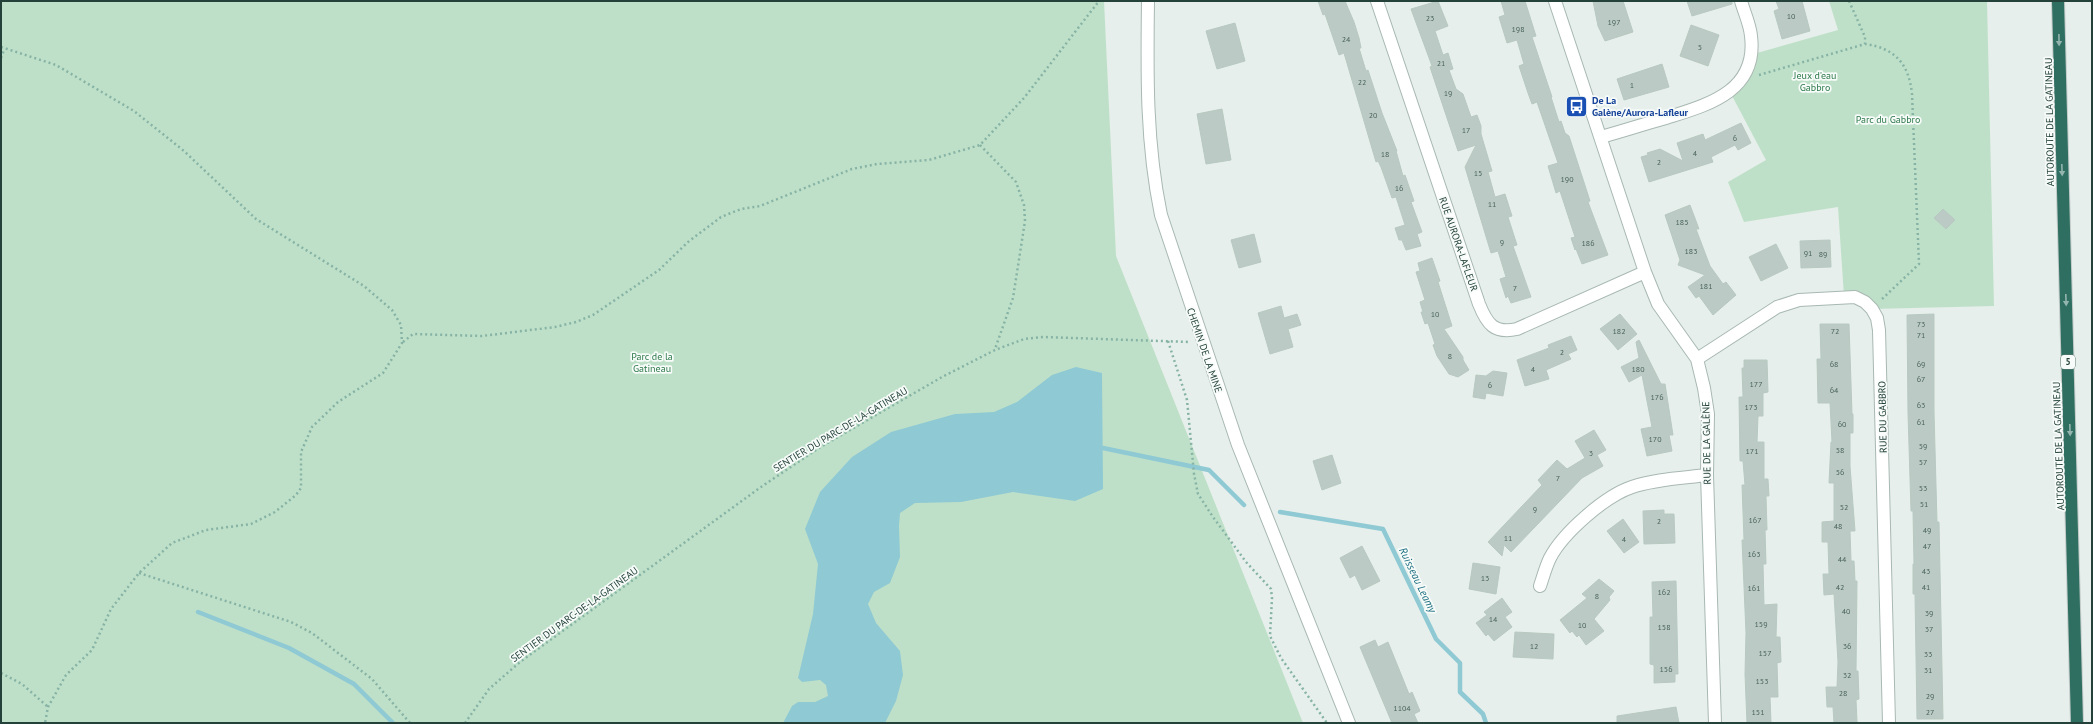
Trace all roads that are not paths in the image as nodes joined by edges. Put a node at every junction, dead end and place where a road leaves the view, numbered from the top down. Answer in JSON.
{"nodes":[{"id":1,"x":1148,"y":1,"type":"edge"},
{"id":2,"x":1377,"y":1,"type":"edge"},
{"id":3,"x":1555,"y":1,"type":"edge"},
{"id":4,"x":1741,"y":1,"type":"edge"},
{"id":5,"x":2058,"y":1,"type":"edge"},
{"id":6,"x":1601,"y":137,"type":"junction"},
{"id":7,"x":1645,"y":272,"type":"junction"},
{"id":8,"x":1697,"y":359,"type":"junction"},
{"id":9,"x":1707,"y":475,"type":"junction"},
{"id":10,"x":1540,"y":586,"type":"dead end"},
{"id":11,"x":1349,"y":723,"type":"edge"},
{"id":12,"x":1715,"y":723,"type":"edge"},
{"id":13,"x":1889,"y":723,"type":"edge"},
{"id":14,"x":2077,"y":723,"type":"edge"}],
"edges":[{"from":1,"to":11,"type":"street","name":"CHEMIN DE LA MINE"},
{"from":2,"to":7,"type":"street","name":"RUE AURORA-LAFLEUR"},
{"from":3,"to":6,"type":"street","name":"RUE DE LA GALÈNE"},
{"from":4,"to":6,"type":"street"},
{"from":5,"to":14,"type":"highway","name":"AUTOROUTE DE LA GATINEAU","number":"5","one_way":true},
{"from":6,"to":7,"type":"street","name":"RUE DE LA GALÈNE"},
{"from":7,"to":8,"type":"street","name":"RUE DE LA GALÈNE"},
{"from":8,"to":9,"type":"street","name":"RUE DE LA GALÈNE"},
{"from":8,"to":13,"type":"street","name":"RUE DU GABBRO"},
{"from":9,"to":10,"type":"street"},
{"from":9,"to":12,"type":"street","name":"RUE DE LA GALÈNE"}]}
